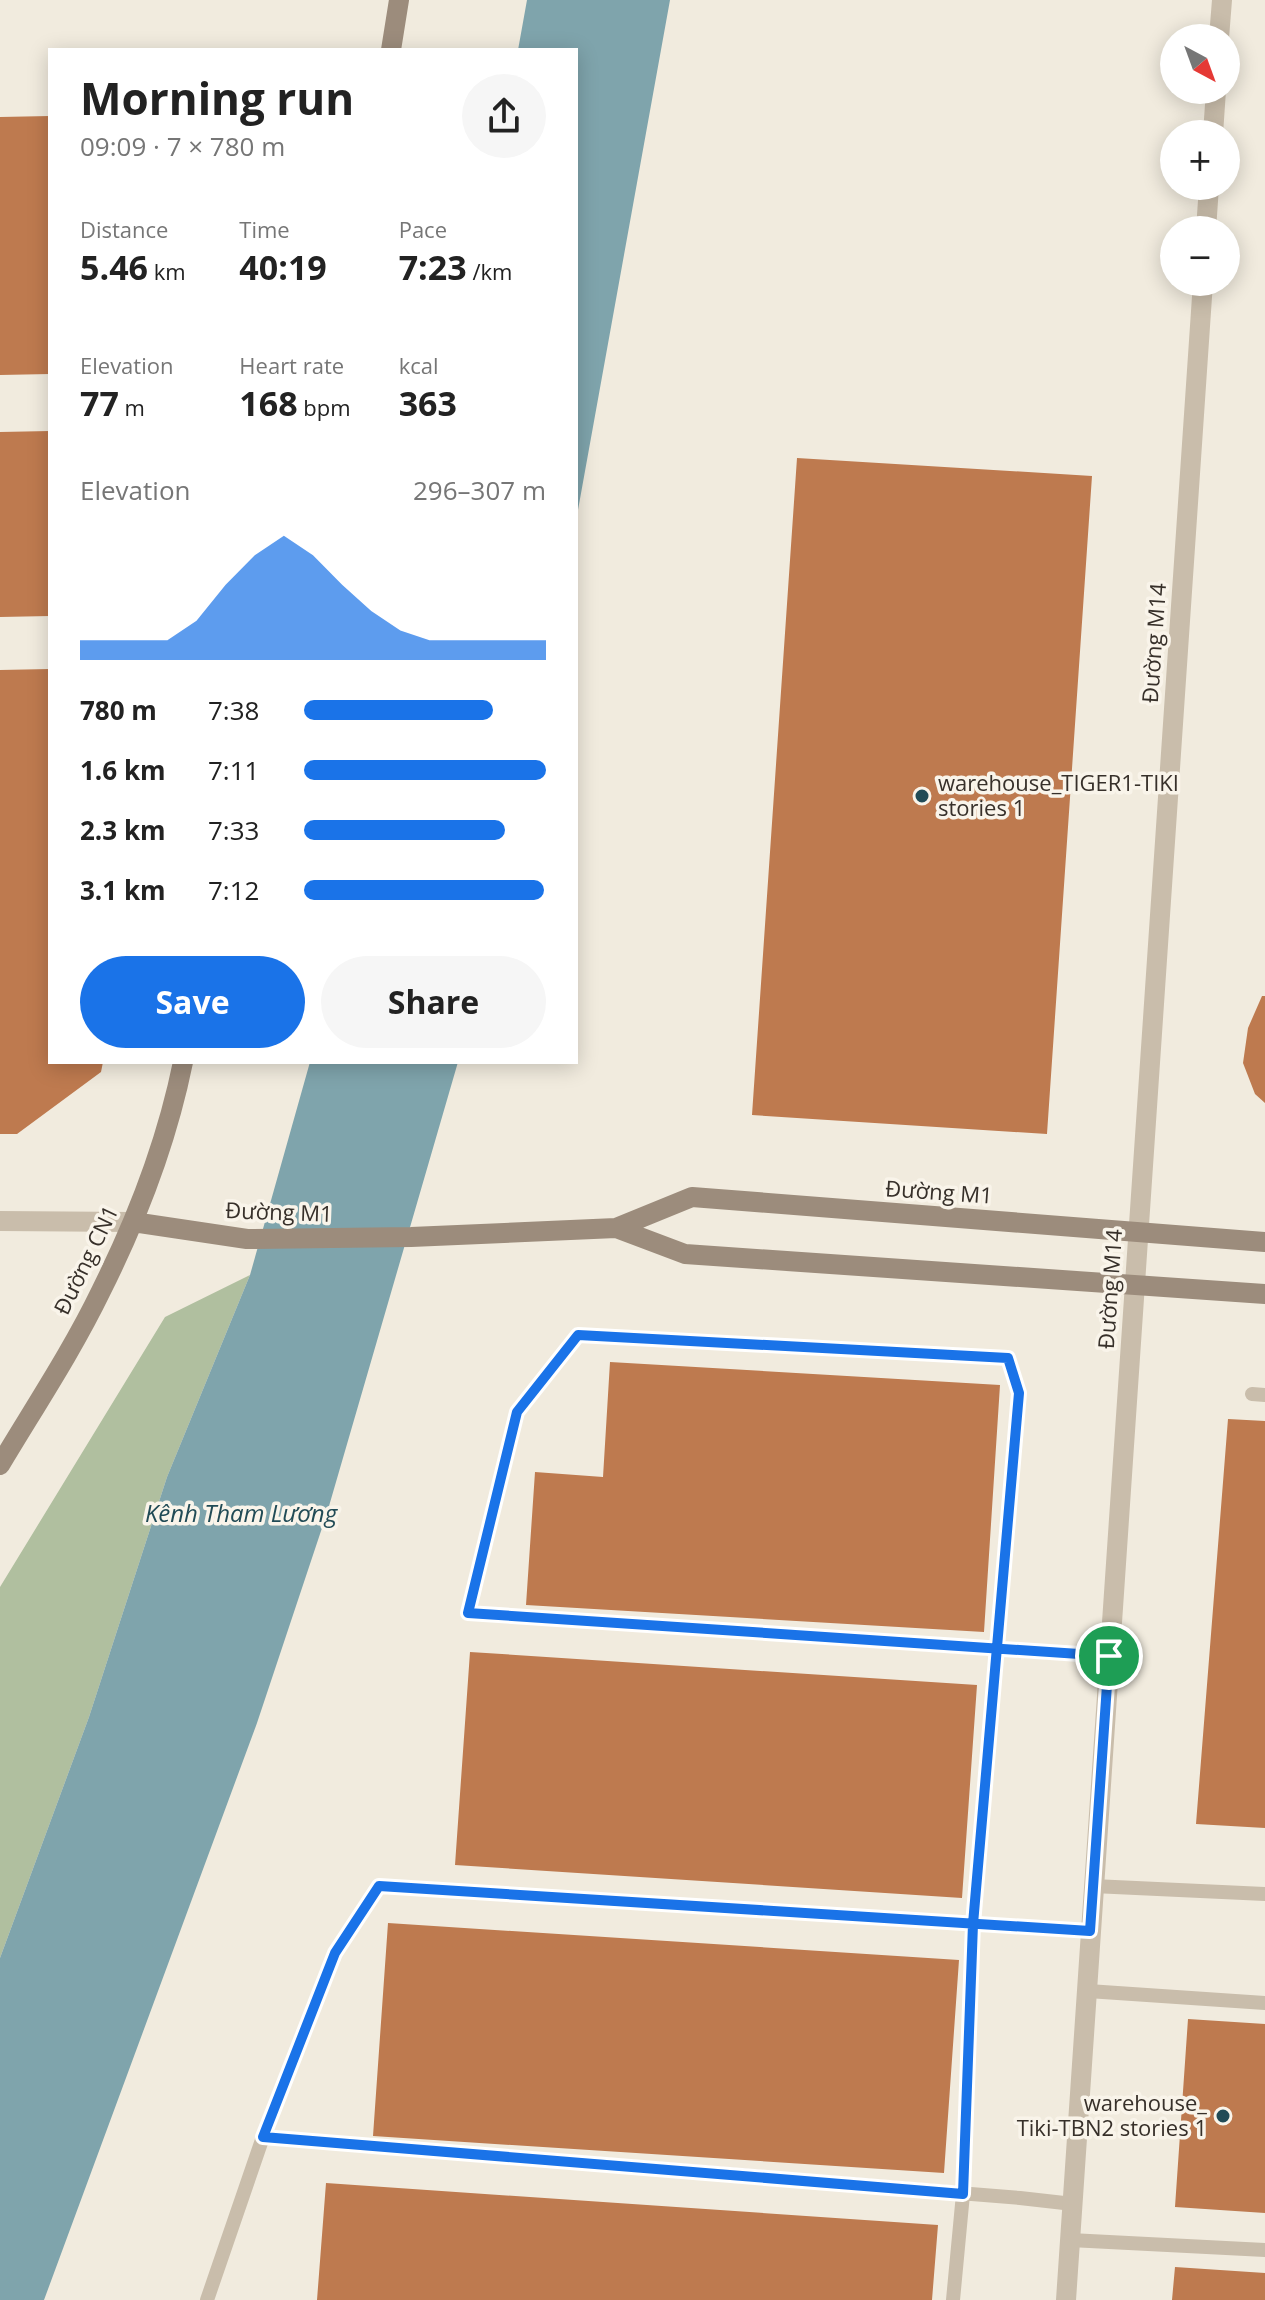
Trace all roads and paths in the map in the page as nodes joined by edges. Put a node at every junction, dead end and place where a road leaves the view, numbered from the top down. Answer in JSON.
{"nodes":[{"id":1,"x":399,"y":0,"type":"edge"},
{"id":2,"x":1222,"y":0,"type":"edge"},
{"id":3,"x":1220,"y":24,"type":"edge"},
{"id":4,"x":391,"y":48,"type":"edge"},
{"id":5,"x":1202,"y":296,"type":"edge"},
{"id":6,"x":182,"y":1064,"type":"edge"},
{"id":7,"x":0,"y":1221,"type":"edge"},
{"id":8,"x":133,"y":1222,"type":"junction"},
{"id":9,"x":616,"y":1228,"type":"junction"},
{"id":10,"x":1138,"y":1232,"type":"junction"},
{"id":11,"x":1265,"y":1242,"type":"edge"},
{"id":12,"x":1135,"y":1285,"type":"junction"},
{"id":13,"x":1265,"y":1294,"type":"edge"},
{"id":14,"x":0,"y":1465,"type":"edge"},
{"id":15,"x":998,"y":1649,"type":"junction"},
{"id":16,"x":1109,"y":1656,"type":"junction"},
{"id":17,"x":1093,"y":1886,"type":"junction"},
{"id":18,"x":1265,"y":1894,"type":"edge"},
{"id":19,"x":973,"y":1924,"type":"junction"},
{"id":20,"x":1090,"y":1931,"type":"junction"},
{"id":21,"x":1088,"y":1991,"type":"junction"},
{"id":22,"x":1265,"y":2003,"type":"edge"},
{"id":23,"x":263,"y":2137,"type":"junction"},
{"id":24,"x":963,"y":2194,"type":"junction"},
{"id":25,"x":1073,"y":2204,"type":"junction"},
{"id":26,"x":1070,"y":2240,"type":"junction"},
{"id":27,"x":1265,"y":2250,"type":"edge"},
{"id":28,"x":207,"y":2300,"type":"edge"},
{"id":29,"x":953,"y":2300,"type":"edge"},
{"id":30,"x":1066,"y":2300,"type":"edge"}],
"edges":[{"from":1,"to":4,"type":"street"},
{"from":2,"to":3,"type":"street"},
{"from":5,"to":10,"type":"street","name":"Đường M14"},
{"from":6,"to":8,"type":"street","name":"Đường CN1"},
{"from":7,"to":8,"type":"street"},
{"from":8,"to":9,"type":"street","name":"Đường M1"},
{"from":8,"to":14,"type":"street","name":"Đường CN1"},
{"from":9,"to":10,"type":"street","name":"Đường M1"},
{"from":9,"to":12,"type":"street","name":"Đường M1"},
{"from":10,"to":11,"type":"street","name":"Đường M1"},
{"from":10,"to":12,"type":"street","name":"Đường M14"},
{"from":12,"to":13,"type":"street","name":"Đường M1"},
{"from":12,"to":16,"type":"street","name":"Đường M14"},
{"from":15,"to":15,"type":"lane"},
{"from":15,"to":16,"type":"lane"},
{"from":15,"to":19,"type":"lane"},
{"from":16,"to":17,"type":"street","name":"Đường M14"},
{"from":17,"to":18,"type":"lane"},
{"from":17,"to":20,"type":"street","name":"Đường M14"},
{"from":19,"to":20,"type":"lane"},
{"from":19,"to":23,"type":"lane"},
{"from":19,"to":24,"type":"lane"},
{"from":20,"to":21,"type":"street","name":"Đường M14"},
{"from":21,"to":22,"type":"lane"},
{"from":21,"to":25,"type":"street","name":"Đường M14"},
{"from":23,"to":24,"type":"lane"},
{"from":23,"to":28,"type":"lane"},
{"from":24,"to":25,"type":"lane"},
{"from":24,"to":29,"type":"lane"},
{"from":25,"to":26,"type":"street","name":"Đường M14"},
{"from":26,"to":27,"type":"lane"},
{"from":26,"to":30,"type":"street","name":"Đường M14"}]}
